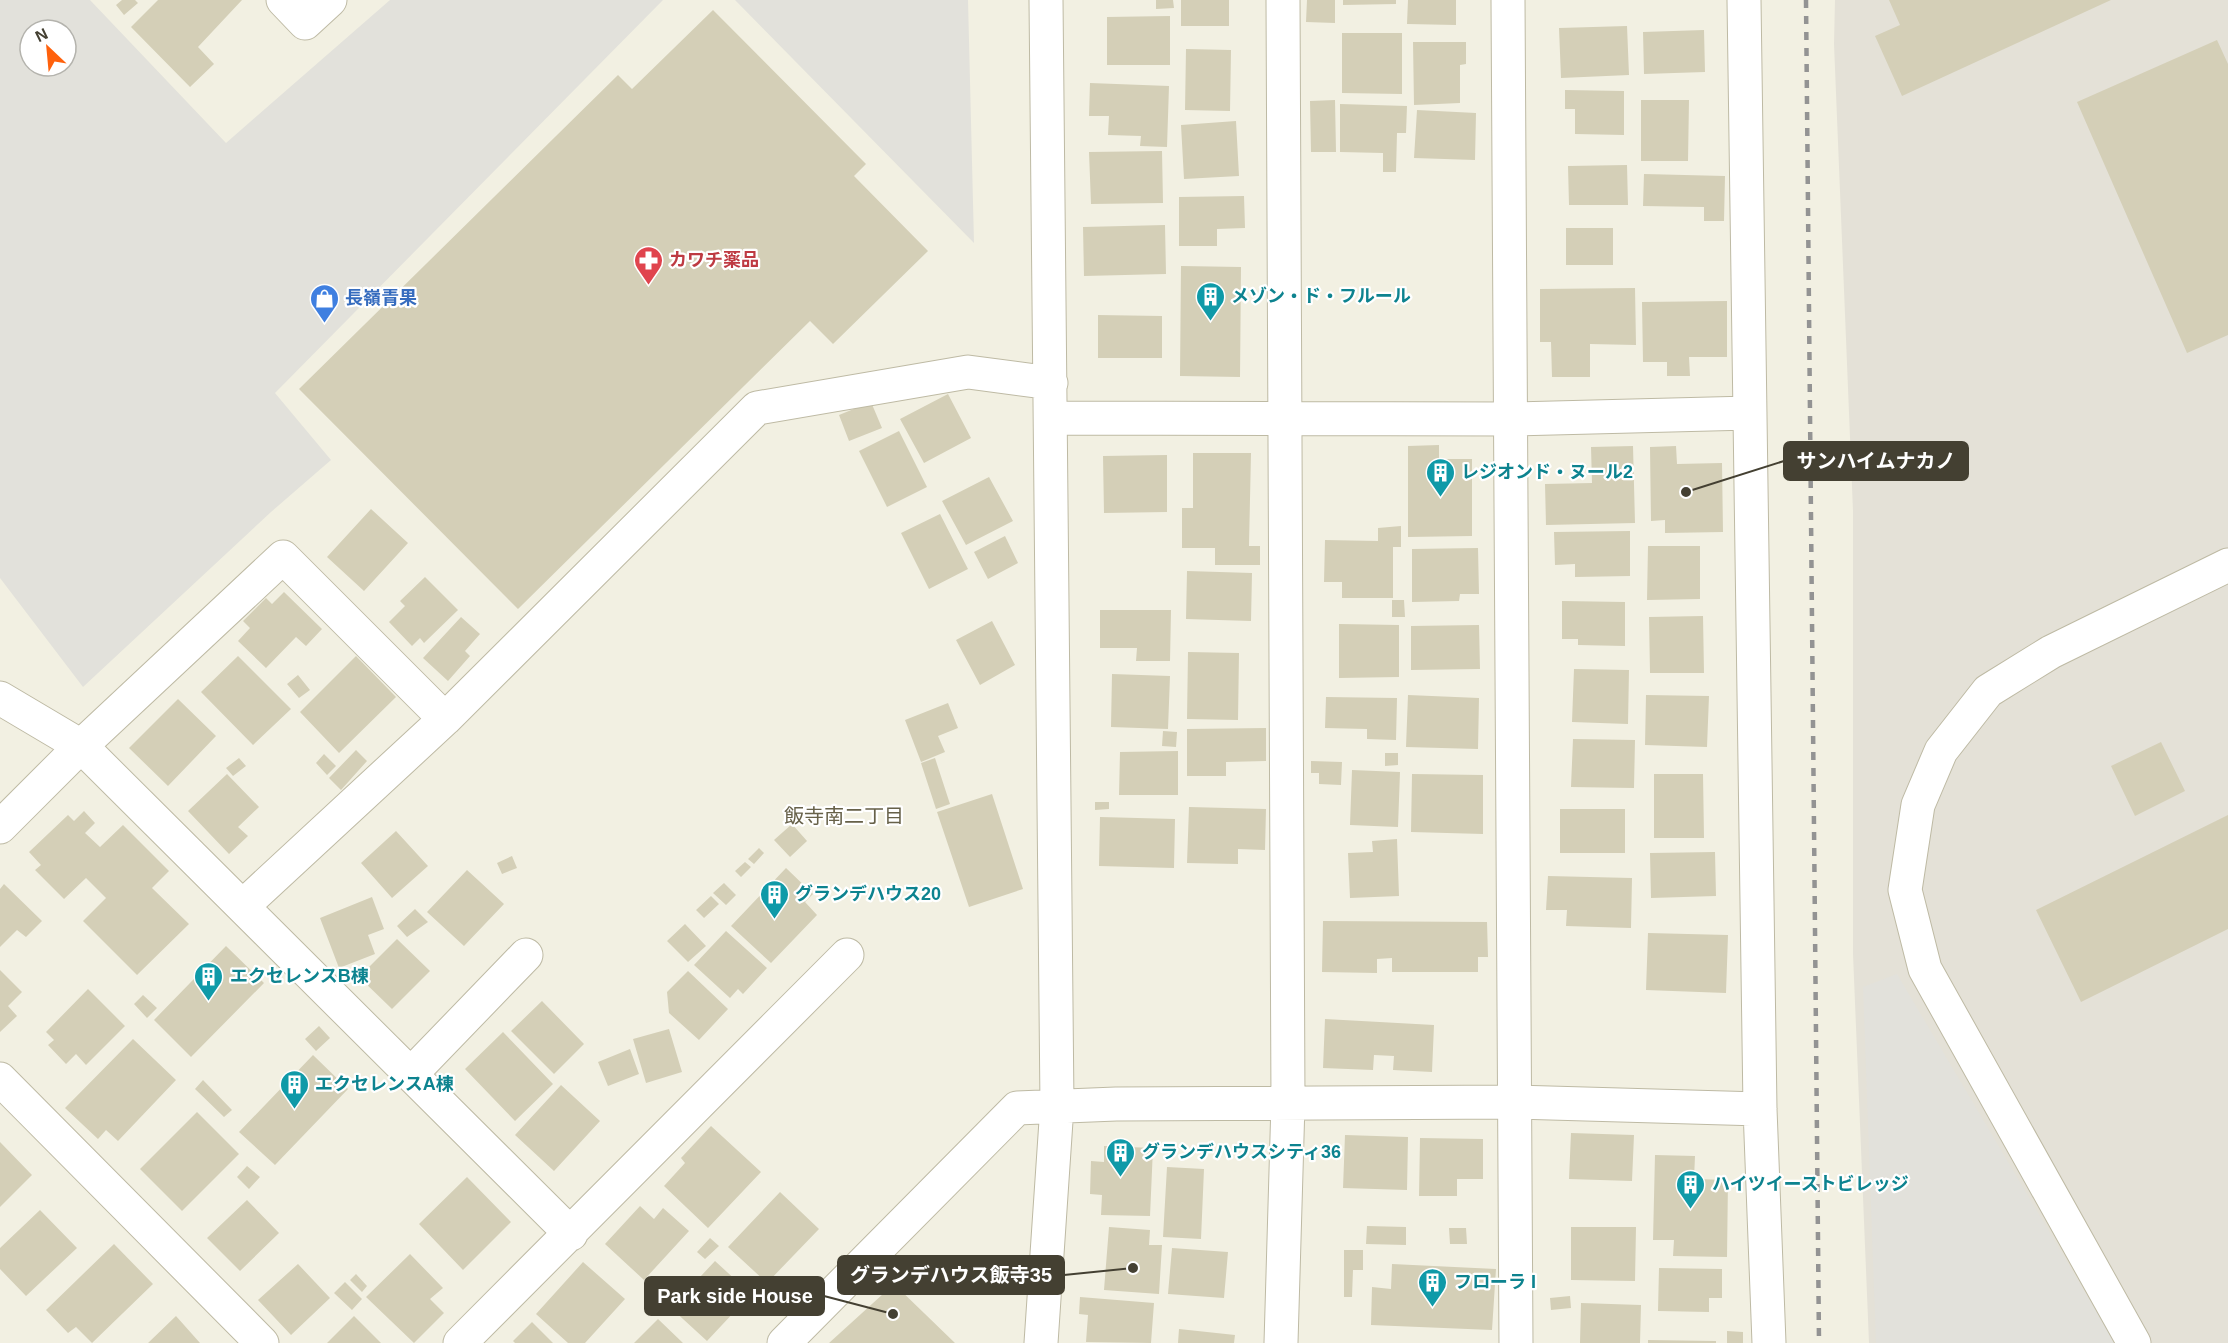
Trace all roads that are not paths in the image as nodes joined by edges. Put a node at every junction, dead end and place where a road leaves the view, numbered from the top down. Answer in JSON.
{"nodes":[{"id":1,"x":283,"y":0,"type":"edge"},
{"id":2,"x":330,"y":0,"type":"edge"},
{"id":3,"x":1046,"y":0,"type":"edge"},
{"id":4,"x":1283,"y":0,"type":"edge"},
{"id":5,"x":1508,"y":0,"type":"edge"},
{"id":6,"x":1744,"y":0,"type":"edge"},
{"id":7,"x":1051,"y":383,"type":"junction"},
{"id":8,"x":1750,"y":413,"type":"junction"},
{"id":9,"x":1051,"y":418,"type":"junction"},
{"id":10,"x":1284,"y":419,"type":"junction"},
{"id":11,"x":1511,"y":420,"type":"junction"},
{"id":12,"x":2228,"y":565,"type":"edge"},
{"id":13,"x":0,"y":698,"type":"edge"},
{"id":14,"x":446,"y":719,"type":"junction"},
{"id":15,"x":81,"y":746,"type":"junction"},
{"id":16,"x":0,"y":826,"type":"edge"},
{"id":17,"x":243,"y":906,"type":"junction"},
{"id":18,"x":526,"y":955,"type":"dead end"},
{"id":19,"x":847,"y":955,"type":"dead end"},
{"id":20,"x":411,"y":1074,"type":"junction"},
{"id":21,"x":0,"y":1079,"type":"edge"},
{"id":22,"x":1514,"y":1102,"type":"junction"},
{"id":23,"x":1288,"y":1103,"type":"junction"},
{"id":24,"x":1057,"y":1106,"type":"junction"},
{"id":25,"x":1760,"y":1109,"type":"junction"},
{"id":26,"x":572,"y":1234,"type":"junction"},
{"id":27,"x":262,"y":1343,"type":"edge"},
{"id":28,"x":460,"y":1343,"type":"edge"},
{"id":29,"x":784,"y":1343,"type":"edge"},
{"id":30,"x":1041,"y":1343,"type":"edge"},
{"id":31,"x":1281,"y":1343,"type":"edge"},
{"id":32,"x":1516,"y":1343,"type":"edge"},
{"id":33,"x":1769,"y":1343,"type":"edge"},
{"id":34,"x":2134,"y":1343,"type":"edge"}],
"edges":[{"from":1,"to":2,"type":"street"},
{"from":3,"to":7,"type":"street"},
{"from":4,"to":10,"type":"street"},
{"from":5,"to":11,"type":"street"},
{"from":6,"to":8,"type":"street"},
{"from":7,"to":9,"type":"street"},
{"from":7,"to":14,"type":"street"},
{"from":8,"to":11,"type":"street"},
{"from":8,"to":25,"type":"street"},
{"from":9,"to":10,"type":"street"},
{"from":9,"to":24,"type":"street"},
{"from":10,"to":11,"type":"street"},
{"from":10,"to":23,"type":"street"},
{"from":11,"to":22,"type":"street"},
{"from":12,"to":34,"type":"street"},
{"from":13,"to":15,"type":"street"},
{"from":14,"to":15,"type":"street"},
{"from":14,"to":17,"type":"street"},
{"from":15,"to":16,"type":"street"},
{"from":15,"to":17,"type":"street"},
{"from":17,"to":20,"type":"street"},
{"from":18,"to":20,"type":"street"},
{"from":19,"to":26,"type":"street"},
{"from":20,"to":26,"type":"street"},
{"from":21,"to":27,"type":"street"},
{"from":22,"to":23,"type":"street"},
{"from":22,"to":25,"type":"street"},
{"from":22,"to":32,"type":"street"},
{"from":23,"to":24,"type":"street"},
{"from":23,"to":31,"type":"street"},
{"from":24,"to":29,"type":"street"},
{"from":24,"to":30,"type":"street"},
{"from":25,"to":33,"type":"street"},
{"from":26,"to":28,"type":"street"}]}
